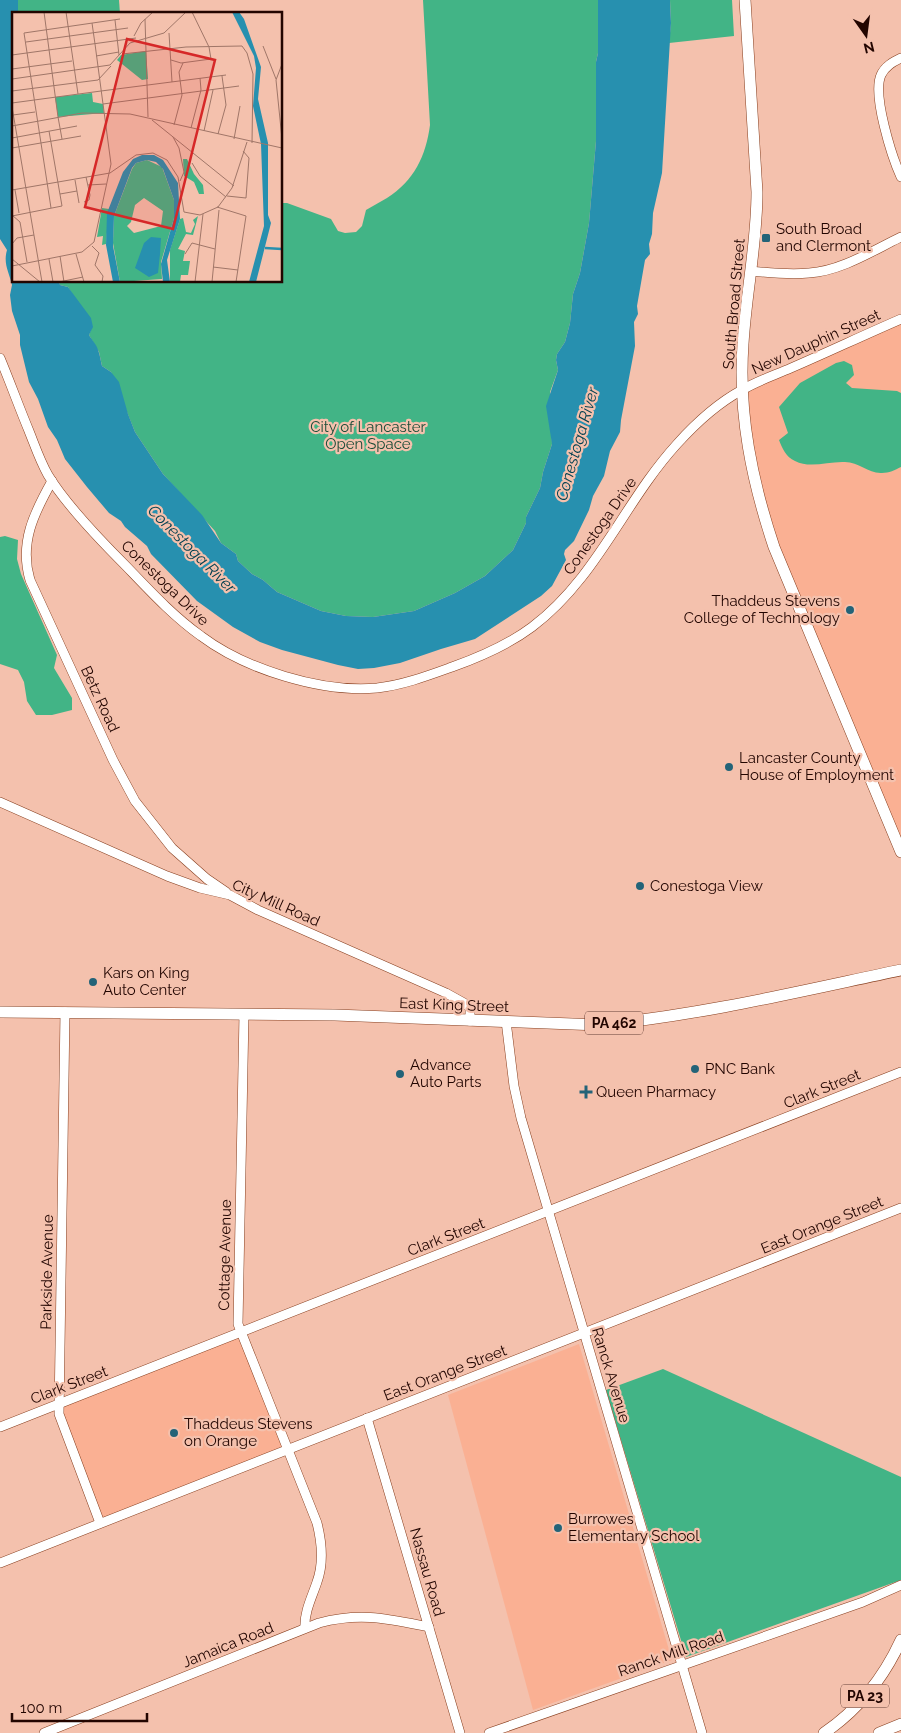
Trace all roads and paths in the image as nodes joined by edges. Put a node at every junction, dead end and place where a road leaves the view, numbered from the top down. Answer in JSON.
{"nodes":[{"id":1,"x":745,"y":0,"type":"edge"},
{"id":2,"x":901,"y":58,"type":"edge"},
{"id":3,"x":901,"y":177,"type":"edge"},
{"id":4,"x":901,"y":237,"type":"edge"},
{"id":5,"x":751,"y":271,"type":"junction"},
{"id":6,"x":901,"y":319,"type":"edge"},
{"id":7,"x":0,"y":358,"type":"edge"},
{"id":8,"x":742,"y":390,"type":"junction"},
{"id":9,"x":52,"y":481,"type":"junction"},
{"id":10,"x":0,"y":802,"type":"edge"},
{"id":11,"x":901,"y":852,"type":"edge"},
{"id":12,"x":230,"y":895,"type":"junction"},
{"id":13,"x":901,"y":970,"type":"edge"},
{"id":14,"x":0,"y":1012,"type":"edge"},
{"id":15,"x":65,"y":1012,"type":"junction"},
{"id":16,"x":244,"y":1014,"type":"junction"},
{"id":17,"x":470,"y":1021,"type":"junction"},
{"id":18,"x":506,"y":1022,"type":"junction"},
{"id":19,"x":901,"y":1072,"type":"edge"},
{"id":20,"x":901,"y":1208,"type":"edge"},
{"id":21,"x":548,"y":1211,"type":"junction"},
{"id":22,"x":241,"y":1332,"type":"junction"},
{"id":23,"x":584,"y":1333,"type":"junction"},
{"id":24,"x":59,"y":1404,"type":"junction"},
{"id":25,"x":367,"y":1418,"type":"junction"},
{"id":26,"x":0,"y":1427,"type":"edge"},
{"id":27,"x":288,"y":1450,"type":"junction"},
{"id":28,"x":100,"y":1524,"type":"junction"},
{"id":29,"x":0,"y":1563,"type":"edge"},
{"id":30,"x":901,"y":1585,"type":"edge"},
{"id":31,"x":878,"y":1600,"type":"dead end"},
{"id":32,"x":863,"y":1602,"type":"junction"},
{"id":33,"x":429,"y":1627,"type":"junction"},
{"id":34,"x":305,"y":1628,"type":"junction"},
{"id":35,"x":901,"y":1640,"type":"edge"},
{"id":36,"x":682,"y":1664,"type":"junction"},
{"id":37,"x":901,"y":1724,"type":"edge"},
{"id":38,"x":44,"y":1733,"type":"edge"},
{"id":39,"x":460,"y":1733,"type":"edge"},
{"id":40,"x":490,"y":1733,"type":"edge"},
{"id":41,"x":702,"y":1733,"type":"edge"},
{"id":42,"x":824,"y":1733,"type":"edge"},
{"id":43,"x":879,"y":1733,"type":"edge"}],
"edges":[{"from":1,"to":5,"type":"main road","name":"South Broad Street"},
{"from":2,"to":3,"type":"street"},
{"from":4,"to":5,"type":"street"},
{"from":5,"to":8,"type":"main road","name":"South Broad Street"},
{"from":6,"to":8,"type":"street","name":"New Dauphin Street"},
{"from":7,"to":9,"type":"street","name":"Conestoga Drive"},
{"from":8,"to":9,"type":"street","name":"Conestoga Drive"},
{"from":8,"to":11,"type":"main road","name":"South Broad Street"},
{"from":9,"to":12,"type":"street","name":"Betz Road"},
{"from":10,"to":12,"type":"street","name":"City Mill Road"},
{"from":12,"to":17,"type":"street","name":"City Mill Road"},
{"from":13,"to":18,"type":"main road","name":"East King Street","number":"PA 462"},
{"from":14,"to":15,"type":"main road","name":"East King Street","number":"PA 462"},
{"from":15,"to":16,"type":"main road","name":"East King Street","number":"PA 462"},
{"from":15,"to":24,"type":"street","name":"Parkside Avenue"},
{"from":16,"to":17,"type":"main road","name":"East King Street","number":"PA 462"},
{"from":16,"to":22,"type":"street","name":"Cottage Avenue"},
{"from":17,"to":18,"type":"main road","name":"East King Street","number":"PA 462"},
{"from":18,"to":21,"type":"street","name":"Ranck Avenue"},
{"from":19,"to":21,"type":"street","name":"Clark Street"},
{"from":20,"to":23,"type":"street","name":"East Orange Street"},
{"from":21,"to":22,"type":"street","name":"Clark Street"},
{"from":21,"to":23,"type":"street","name":"Ranck Avenue"},
{"from":22,"to":24,"type":"street","name":"Clark Street"},
{"from":22,"to":27,"type":"street","name":"Cottage Avenue"},
{"from":23,"to":25,"type":"street","name":"East Orange Street"},
{"from":23,"to":36,"type":"street","name":"Ranck Avenue"},
{"from":24,"to":26,"type":"street","name":"Clark Street"},
{"from":24,"to":28,"type":"street","name":"Parkside Avenue"},
{"from":25,"to":27,"type":"street","name":"East Orange Street"},
{"from":25,"to":33,"type":"street","name":"Nassau Road"},
{"from":27,"to":28,"type":"street","name":"East Orange Street"},
{"from":27,"to":34,"type":"street","name":"Cottage Avenue"},
{"from":28,"to":29,"type":"street","name":"East Orange Street"},
{"from":30,"to":32,"type":"street","name":"Ranck Mill Road"},
{"from":31,"to":32,"type":"street","name":"Ranck Mill Road"},
{"from":32,"to":36,"type":"street","name":"Ranck Mill Road"},
{"from":33,"to":34,"type":"street","name":"Jamaica Road"},
{"from":33,"to":39,"type":"street","name":"Nassau Road"},
{"from":34,"to":38,"type":"street","name":"Jamaica Road"},
{"from":35,"to":42,"type":"main road","number":"PA 23"},
{"from":36,"to":40,"type":"street","name":"Ranck Mill Road"},
{"from":36,"to":41,"type":"street","name":"Ranck Avenue"},
{"from":37,"to":43,"type":"main road","number":"PA 23"}]}
